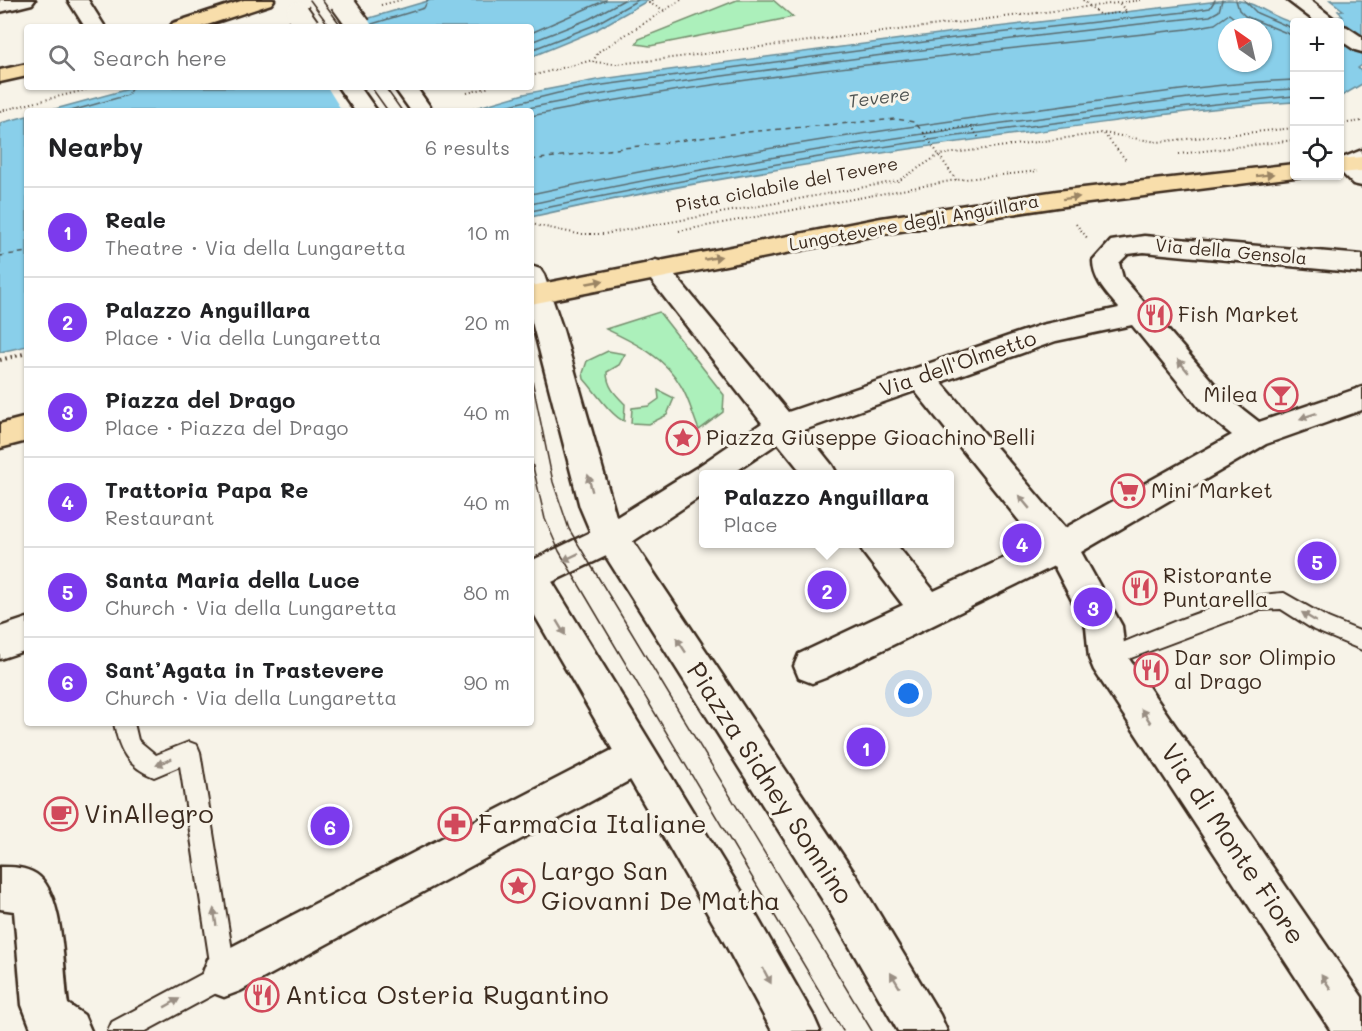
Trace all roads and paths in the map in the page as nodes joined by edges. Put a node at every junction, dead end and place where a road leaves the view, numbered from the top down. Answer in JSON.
{"nodes":[{"id":1,"x":25,"y":0,"type":"edge"},
{"id":2,"x":78,"y":0,"type":"edge"},
{"id":3,"x":264,"y":0,"type":"edge"},
{"id":4,"x":652,"y":0,"type":"edge"},
{"id":5,"x":681,"y":0,"type":"edge"},
{"id":6,"x":1083,"y":0,"type":"edge"},
{"id":7,"x":1142,"y":0,"type":"edge"},
{"id":8,"x":1297,"y":0,"type":"edge"},
{"id":9,"x":341,"y":1,"type":"edge"},
{"id":10,"x":1119,"y":3,"type":"junction"},
{"id":11,"x":0,"y":6,"type":"edge"},
{"id":12,"x":1089,"y":6,"type":"junction"},
{"id":13,"x":664,"y":10,"type":"junction"},
{"id":14,"x":1322,"y":18,"type":"edge"},
{"id":15,"x":93,"y":24,"type":"edge"},
{"id":16,"x":189,"y":24,"type":"edge"},
{"id":17,"x":358,"y":24,"type":"edge"},
{"id":18,"x":1344,"y":34,"type":"edge"},
{"id":19,"x":1362,"y":46,"type":"edge"},
{"id":20,"x":593,"y":60,"type":"junction"},
{"id":21,"x":24,"y":71,"type":"edge"},
{"id":22,"x":534,"y":75,"type":"edge"},
{"id":23,"x":0,"y":76,"type":"edge"},
{"id":24,"x":85,"y":90,"type":"edge"},
{"id":25,"x":351,"y":90,"type":"edge"},
{"id":26,"x":407,"y":90,"type":"edge"},
{"id":27,"x":478,"y":90,"type":"edge"},
{"id":28,"x":467,"y":93,"type":"dead end"},
{"id":29,"x":364,"y":108,"type":"edge"},
{"id":30,"x":421,"y":108,"type":"edge"},
{"id":31,"x":0,"y":111,"type":"edge"},
{"id":32,"x":1362,"y":121,"type":"edge"},
{"id":33,"x":1344,"y":123,"type":"edge"},
{"id":34,"x":1290,"y":128,"type":"edge"},
{"id":35,"x":1104,"y":133,"type":"junction"},
{"id":36,"x":980,"y":139,"type":"dead end"},
{"id":37,"x":1290,"y":140,"type":"edge"},
{"id":38,"x":939,"y":155,"type":"junction"},
{"id":39,"x":1171,"y":155,"type":"dead end"},
{"id":40,"x":1126,"y":160,"type":"dead end"},
{"id":41,"x":1290,"y":172,"type":"edge"},
{"id":42,"x":956,"y":180,"type":"dead end"},
{"id":43,"x":936,"y":184,"type":"dead end"},
{"id":44,"x":534,"y":225,"type":"edge"},
{"id":45,"x":679,"y":231,"type":"dead end"},
{"id":46,"x":1362,"y":264,"type":"edge"},
{"id":47,"x":656,"y":269,"type":"junction"},
{"id":48,"x":534,"y":288,"type":"edge"},
{"id":49,"x":534,"y":291,"type":"edge"},
{"id":50,"x":1138,"y":314,"type":"junction"},
{"id":51,"x":24,"y":354,"type":"edge"},
{"id":52,"x":0,"y":360,"type":"edge"},
{"id":53,"x":921,"y":378,"type":"junction"},
{"id":54,"x":1362,"y":398,"type":"edge"},
{"id":55,"x":782,"y":426,"type":"junction"},
{"id":56,"x":24,"y":430,"type":"edge"},
{"id":57,"x":0,"y":436,"type":"edge"},
{"id":58,"x":1255,"y":436,"type":"junction"},
{"id":59,"x":716,"y":470,"type":"edge"},
{"id":60,"x":817,"y":470,"type":"edge"},
{"id":61,"x":699,"y":481,"type":"edge"},
{"id":62,"x":610,"y":538,"type":"junction"},
{"id":63,"x":880,"y":548,"type":"edge"},
{"id":64,"x":1061,"y":548,"type":"junction"},
{"id":65,"x":534,"y":576,"type":"edge"},
{"id":66,"x":534,"y":582,"type":"edge"},
{"id":67,"x":928,"y":610,"type":"junction"},
{"id":68,"x":24,"y":635,"type":"edge"},
{"id":69,"x":1362,"y":641,"type":"edge"},
{"id":70,"x":0,"y":643,"type":"edge"},
{"id":71,"x":1107,"y":658,"type":"junction"},
{"id":72,"x":812,"y":666,"type":"dead end"},
{"id":73,"x":125,"y":726,"type":"edge"},
{"id":74,"x":620,"y":765,"type":"dead end"},
{"id":75,"x":0,"y":888,"type":"edge"},
{"id":76,"x":224,"y":975,"type":"junction"},
{"id":77,"x":68,"y":1031,"type":"edge"},
{"id":78,"x":121,"y":1031,"type":"edge"},
{"id":79,"x":796,"y":1031,"type":"edge"},
{"id":80,"x":924,"y":1031,"type":"edge"},
{"id":81,"x":1359,"y":1031,"type":"edge"}],
"edges":[{"from":1,"to":11,"type":"street"},
{"from":2,"to":15,"type":"street"},
{"from":3,"to":16,"type":"main road"},
{"from":4,"to":13,"type":"path"},
{"from":5,"to":13,"type":"path"},
{"from":6,"to":12,"type":"path"},
{"from":7,"to":10,"type":"path"},
{"from":8,"to":14,"type":"street"},
{"from":9,"to":17,"type":"street","bridge":true},
{"from":10,"to":12,"type":"path"},
{"from":10,"to":12,"type":"path"},
{"from":12,"to":20,"type":"path"},
{"from":13,"to":20,"type":"path"},
{"from":18,"to":19,"type":"street"},
{"from":20,"to":22,"type":"path"},
{"from":21,"to":23,"type":"main road"},
{"from":24,"to":31,"type":"path"},
{"from":25,"to":29,"type":"street"},
{"from":26,"to":30,"type":"street"},
{"from":27,"to":28,"type":"path"},
{"from":32,"to":33,"type":"path"},
{"from":34,"to":35,"type":"path","name":"Pista ciclabile del Tevere"},
{"from":35,"to":38,"type":"path","name":"Pista ciclabile del Tevere"},
{"from":35,"to":40,"type":"path"},
{"from":36,"to":38,"type":"path"},
{"from":37,"to":39,"type":"path"},
{"from":38,"to":42,"type":"path"},
{"from":38,"to":44,"type":"path","name":"Pista ciclabile del Tevere"},
{"from":47,"to":41,"type":"main road","name":"Lungotevere degli Anguillara","one_way":true},
{"from":43,"to":45,"type":"path"},
{"from":46,"to":50,"type":"street","name":"Via della Gensola"},
{"from":48,"to":47,"type":"main road","name":"Lungotevere degli Anguillara","one_way":true},
{"from":47,"to":55,"type":"street"},
{"from":62,"to":49,"type":"street","one_way":true},
{"from":50,"to":53,"type":"street","name":"Via dell'Olmetto"},
{"from":58,"to":50,"type":"street","one_way":true},
{"from":51,"to":52,"type":"path"},
{"from":53,"to":55,"type":"street","name":"Via dell'Olmetto"},
{"from":64,"to":53,"type":"street","one_way":true},
{"from":54,"to":58,"type":"street","one_way":true},
{"from":55,"to":59,"type":"street"},
{"from":55,"to":60,"type":"street"},
{"from":56,"to":57,"type":"main road"},
{"from":58,"to":64,"type":"street"},
{"from":61,"to":62,"type":"street"},
{"from":62,"to":65,"type":"street","one_way":true},
{"from":80,"to":62,"type":"street","name":"Piazza Sidney Sonnino","one_way":true},
{"from":63,"to":67,"type":"street"},
{"from":64,"to":67,"type":"street"},
{"from":64,"to":71,"type":"street"},
{"from":66,"to":79,"type":"street","one_way":true},
{"from":67,"to":72,"type":"street"},
{"from":68,"to":70,"type":"street"},
{"from":69,"to":71,"type":"lane","one_way":true},
{"from":81,"to":71,"type":"street","name":"Via di Monte Fiore","one_way":true},
{"from":76,"to":73,"type":"lane","one_way":true},
{"from":74,"to":76,"type":"street"},
{"from":75,"to":77,"type":"street"},
{"from":78,"to":76,"type":"lane","one_way":true}]}
